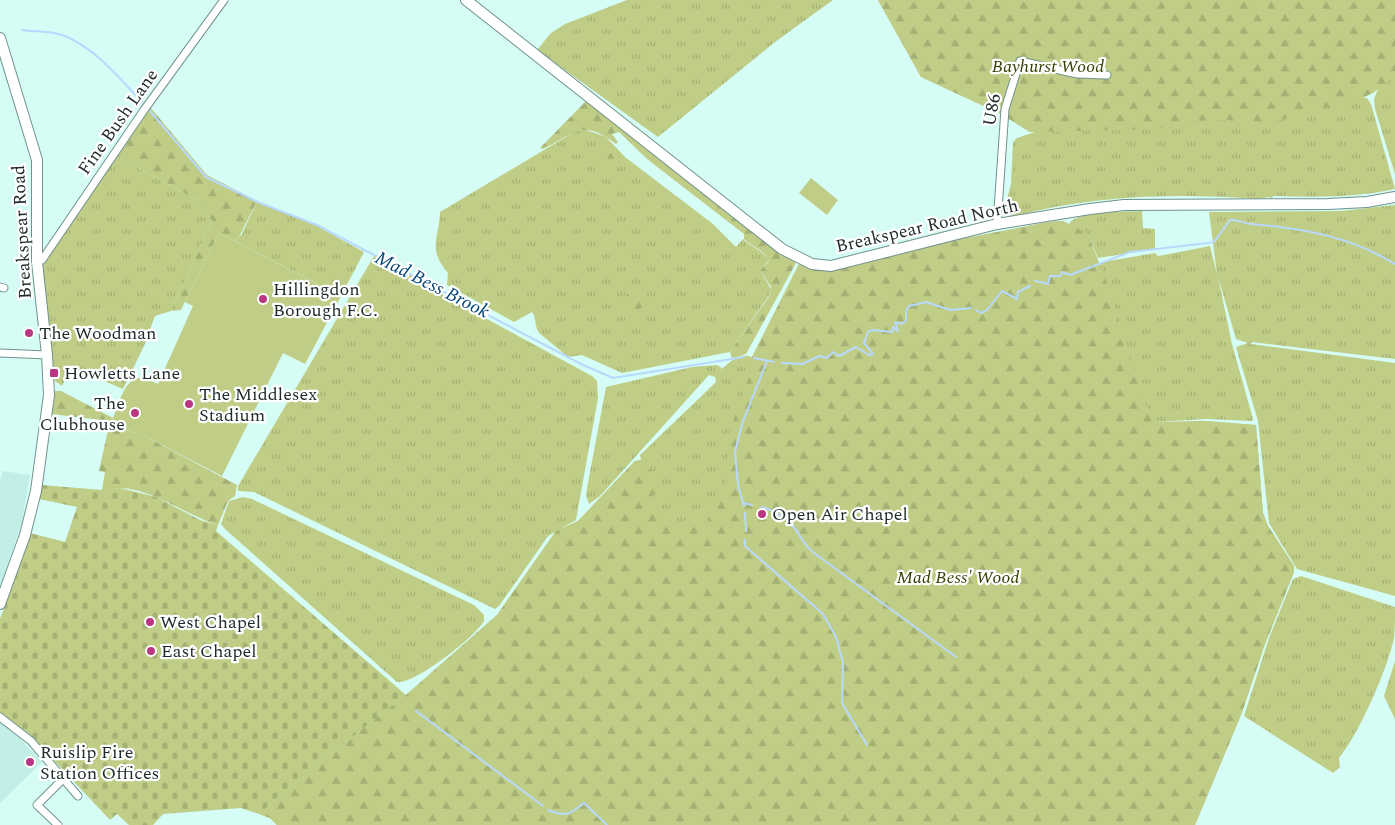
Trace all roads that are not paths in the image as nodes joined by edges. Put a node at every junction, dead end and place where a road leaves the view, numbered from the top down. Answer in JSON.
{"nodes":[{"id":1,"x":224,"y":0,"type":"edge"},
{"id":2,"x":466,"y":0,"type":"edge"},
{"id":3,"x":0,"y":38,"type":"edge"},
{"id":4,"x":1108,"y":75,"type":"dead end"},
{"id":5,"x":1395,"y":197,"type":"edge"},
{"id":6,"x":997,"y":224,"type":"junction"},
{"id":7,"x":37,"y":262,"type":"junction"},
{"id":8,"x":0,"y":353,"type":"edge"},
{"id":9,"x":47,"y":355,"type":"junction"},
{"id":10,"x":0,"y":604,"type":"edge"},
{"id":11,"x":0,"y":717,"type":"edge"},
{"id":12,"x":63,"y":778,"type":"junction"},
{"id":13,"x":78,"y":796,"type":"dead end"},
{"id":14,"x":58,"y":825,"type":"edge"}],
"edges":[{"from":1,"to":7,"type":"street","name":"Fine Bush Lane"},
{"from":2,"to":6,"type":"street","name":"Breakspear Road North"},
{"from":3,"to":7,"type":"street","name":"Breakspear Road"},
{"from":4,"to":6,"type":"street","name":"U86"},
{"from":5,"to":6,"type":"street","name":"Breakspear Road North"},
{"from":7,"to":9,"type":"street","name":"Breakspear Road"},
{"from":8,"to":9,"type":"street"},
{"from":9,"to":10,"type":"street","name":"Breakspear Road"},
{"from":11,"to":12,"type":"street"},
{"from":12,"to":13,"type":"street"},
{"from":12,"to":14,"type":"street"}]}
